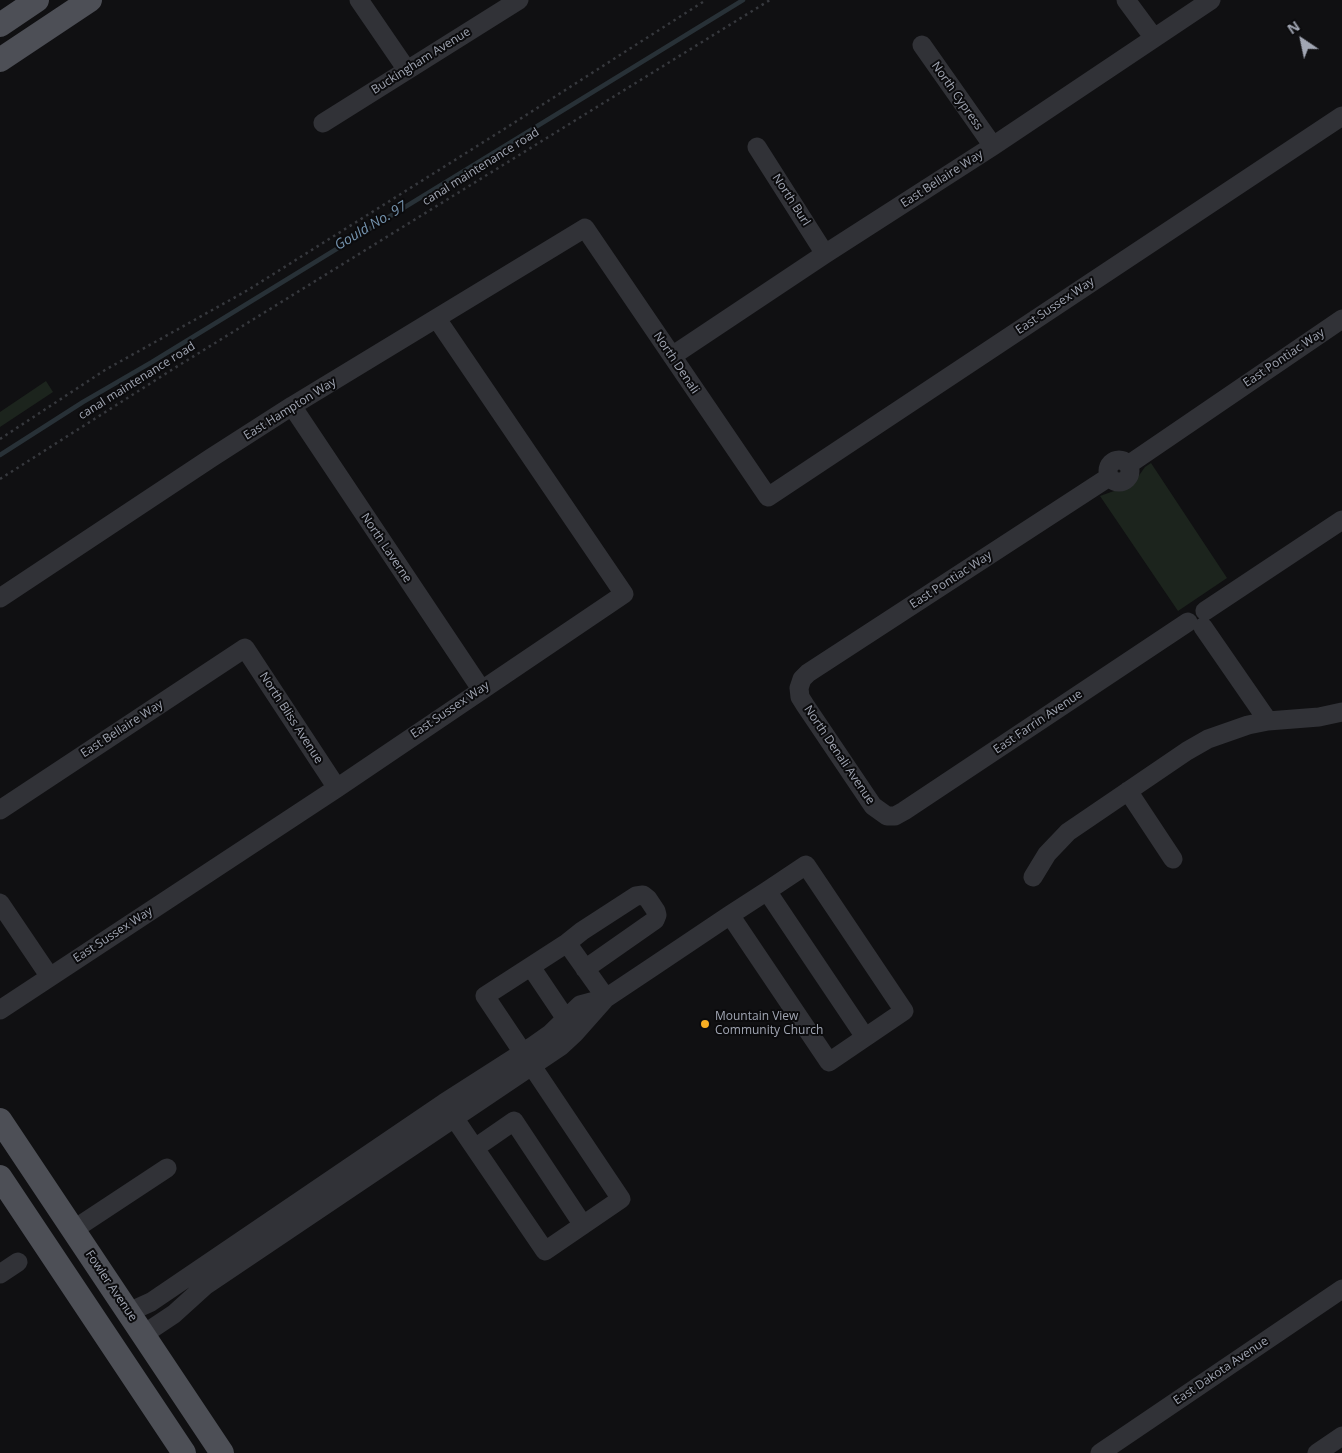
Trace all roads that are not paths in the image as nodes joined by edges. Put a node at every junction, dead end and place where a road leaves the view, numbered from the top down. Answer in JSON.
{"nodes":[{"id":1,"x":37,"y":0,"type":"edge"},
{"id":2,"x":90,"y":0,"type":"edge"},
{"id":3,"x":359,"y":0,"type":"edge"},
{"id":4,"x":518,"y":0,"type":"edge"},
{"id":5,"x":1126,"y":0,"type":"edge"},
{"id":6,"x":1211,"y":0,"type":"edge"},
{"id":7,"x":0,"y":24,"type":"edge"},
{"id":8,"x":1154,"y":38,"type":"junction"},
{"id":9,"x":922,"y":45,"type":"dead end"},
{"id":10,"x":0,"y":60,"type":"edge"},
{"id":11,"x":407,"y":70,"type":"junction"},
{"id":12,"x":1342,"y":116,"type":"edge"},
{"id":13,"x":323,"y":123,"type":"dead end"},
{"id":14,"x":993,"y":146,"type":"junction"},
{"id":15,"x":757,"y":147,"type":"dead end"},
{"id":16,"x":585,"y":228,"type":"joint"},
{"id":17,"x":826,"y":254,"type":"junction"},
{"id":18,"x":437,"y":319,"type":"junction"},
{"id":19,"x":1342,"y":319,"type":"edge"},
{"id":20,"x":672,"y":356,"type":"junction"},
{"id":21,"x":292,"y":406,"type":"junction"},
{"id":22,"x":768,"y":497,"type":"joint"},
{"id":23,"x":1342,"y":520,"type":"edge"},
{"id":24,"x":0,"y":598,"type":"edge"},
{"id":25,"x":1199,"y":620,"type":"junction"},
{"id":26,"x":245,"y":648,"type":"joint"},
{"id":27,"x":799,"y":688,"type":"joint"},
{"id":28,"x":481,"y":689,"type":"junction"},
{"id":29,"x":1342,"y":712,"type":"edge"},
{"id":30,"x":1268,"y":721,"type":"junction"},
{"id":31,"x":337,"y":788,"type":"junction"},
{"id":32,"x":1128,"y":791,"type":"junction"},
{"id":33,"x":0,"y":810,"type":"edge"},
{"id":34,"x":887,"y":816,"type":"joint"},
{"id":35,"x":1173,"y":859,"type":"dead end"},
{"id":36,"x":1033,"y":876,"type":"dead end"},
{"id":37,"x":767,"y":891,"type":"junction"},
{"id":38,"x":0,"y":904,"type":"edge"},
{"id":39,"x":730,"y":916,"type":"junction"},
{"id":40,"x":567,"y":943,"type":"junction"},
{"id":41,"x":531,"y":967,"type":"junction"},
{"id":42,"x":585,"y":969,"type":"junction"},
{"id":43,"x":50,"y":977,"type":"junction"},
{"id":44,"x":606,"y":998,"type":"junction"},
{"id":45,"x":0,"y":1010,"type":"edge"},
{"id":46,"x":566,"y":1019,"type":"junction"},
{"id":47,"x":865,"y":1037,"type":"junction"},
{"id":48,"x":526,"y":1059,"type":"junction"},
{"id":49,"x":449,"y":1110,"type":"junction"},
{"id":50,"x":0,"y":1120,"type":"edge"},
{"id":51,"x":475,"y":1148,"type":"junction"},
{"id":52,"x":167,"y":1168,"type":"dead end"},
{"id":53,"x":5,"y":1184,"type":"edge"},
{"id":54,"x":323,"y":1197,"type":"junction"},
{"id":55,"x":583,"y":1225,"type":"junction"},
{"id":56,"x":73,"y":1230,"type":"junction"},
{"id":57,"x":18,"y":1262,"type":"dead end"},
{"id":58,"x":0,"y":1274,"type":"edge"},
{"id":59,"x":1342,"y":1289,"type":"edge"},
{"id":60,"x":129,"y":1312,"type":"junction"},
{"id":61,"x":144,"y":1334,"type":"junction"},
{"id":62,"x":1342,"y":1436,"type":"edge"},
{"id":63,"x":184,"y":1453,"type":"edge"},
{"id":64,"x":222,"y":1453,"type":"edge"},
{"id":65,"x":1100,"y":1453,"type":"edge"},
{"id":66,"x":1317,"y":1453,"type":"edge"}],
"edges":[{"from":1,"to":7,"type":"main road"},
{"from":2,"to":10,"type":"main road"},
{"from":3,"to":11,"type":"street"},
{"from":4,"to":11,"type":"street","name":"Buckingham Avenue"},
{"from":5,"to":8,"type":"street"},
{"from":6,"to":8,"type":"street","name":"East Bellaire Way"},
{"from":8,"to":14,"type":"street","name":"East Bellaire Way"},
{"from":9,"to":14,"type":"street","name":"North Cypress"},
{"from":11,"to":13,"type":"street","name":"Buckingham Avenue"},
{"from":12,"to":22,"type":"street","name":"East Sussex Way"},
{"from":14,"to":17,"type":"street","name":"East Bellaire Way"},
{"from":15,"to":17,"type":"street","name":"North Burl"},
{"from":16,"to":18,"type":"street","name":"East Hampton Way"},
{"from":16,"to":20,"type":"street","name":"North Denali"},
{"from":17,"to":20,"type":"street","name":"East Bellaire Way"},
{"from":18,"to":21,"type":"street","name":"East Hampton Way"},
{"from":18,"to":28,"type":"street","name":"East Sussex Way"},
{"from":19,"to":27,"type":"street","name":"East Pontiac Way"},
{"from":20,"to":22,"type":"street","name":"North Denali"},
{"from":21,"to":24,"type":"street","name":"East Hampton Way"},
{"from":21,"to":28,"type":"street","name":"North Laverne"},
{"from":23,"to":25,"type":"street","name":"East Farrin Avenue"},
{"from":25,"to":30,"type":"street"},
{"from":25,"to":34,"type":"street","name":"East Farrin Avenue"},
{"from":26,"to":31,"type":"street","name":"North Bliss Avenue"},
{"from":26,"to":33,"type":"street","name":"East Bellaire Way"},
{"from":27,"to":34,"type":"street","name":"North Denali Avenue"},
{"from":28,"to":31,"type":"street","name":"East Sussex Way"},
{"from":29,"to":30,"type":"street"},
{"from":30,"to":32,"type":"street"},
{"from":31,"to":43,"type":"street","name":"East Sussex Way"},
{"from":32,"to":35,"type":"street"},
{"from":32,"to":36,"type":"street"},
{"from":37,"to":39,"type":"street"},
{"from":37,"to":47,"type":"street"},
{"from":37,"to":47,"type":"street"},
{"from":38,"to":43,"type":"street"},
{"from":39,"to":44,"type":"street"},
{"from":39,"to":47,"type":"street"},
{"from":40,"to":41,"type":"street"},
{"from":40,"to":42,"type":"street"},
{"from":40,"to":42,"type":"street"},
{"from":41,"to":46,"type":"street"},
{"from":41,"to":48,"type":"street"},
{"from":42,"to":44,"type":"street"},
{"from":43,"to":45,"type":"street","name":"East Sussex Way"},
{"from":44,"to":46,"type":"street"},
{"from":44,"to":48,"type":"street"},
{"from":46,"to":48,"type":"street"},
{"from":48,"to":49,"type":"street"},
{"from":48,"to":55,"type":"street"},
{"from":49,"to":51,"type":"street"},
{"from":49,"to":54,"type":"street"},
{"from":50,"to":56,"type":"main road","name":"Fowler Avenue"},
{"from":51,"to":55,"type":"street"},
{"from":51,"to":55,"type":"street"},
{"from":52,"to":56,"type":"street"},
{"from":53,"to":61,"type":"main road"},
{"from":53,"to":63,"type":"main road"},
{"from":54,"to":60,"type":"street"},
{"from":54,"to":61,"type":"street"},
{"from":56,"to":60,"type":"main road","name":"Fowler Avenue"},
{"from":57,"to":58,"type":"street"},
{"from":59,"to":65,"type":"street","name":"East Dakota Avenue"},
{"from":60,"to":61,"type":"main road","name":"Fowler Avenue"},
{"from":61,"to":64,"type":"main road","name":"Fowler Avenue"},
{"from":62,"to":66,"type":"street"}]}
